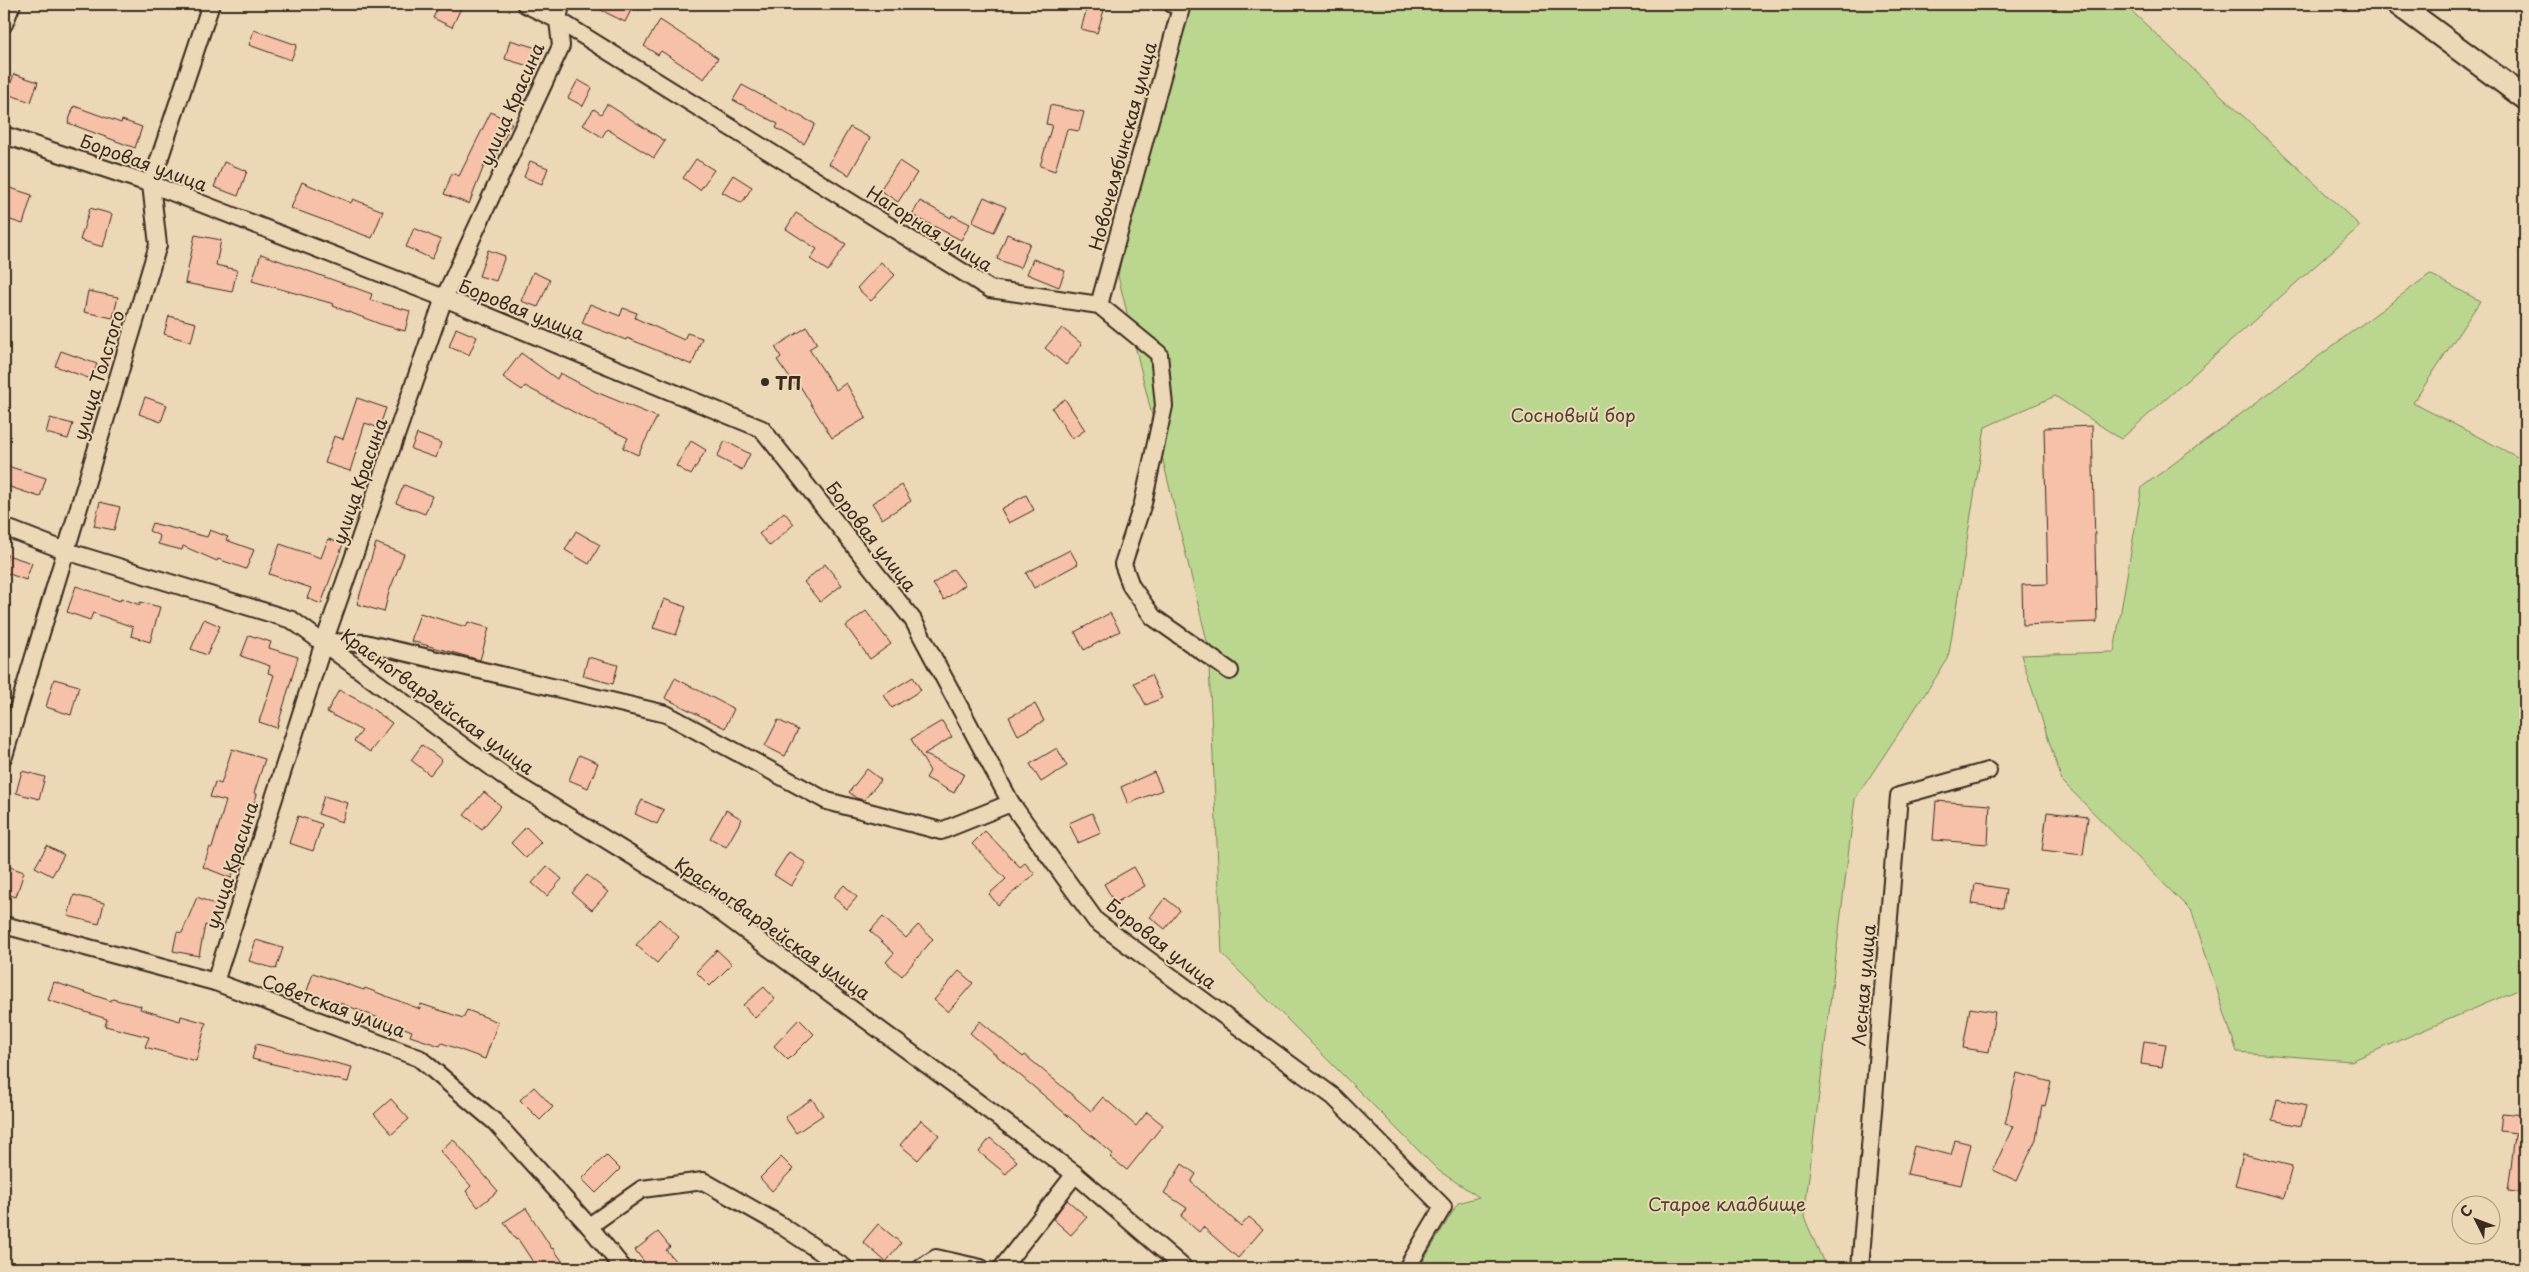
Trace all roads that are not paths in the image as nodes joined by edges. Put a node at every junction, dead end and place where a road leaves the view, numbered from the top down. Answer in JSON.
{"nodes":[{"id":1,"x":12,"y":4,"type":"edge"},
{"id":2,"x":210,"y":4,"type":"edge"},
{"id":3,"x":525,"y":4,"type":"edge"},
{"id":4,"x":561,"y":4,"type":"edge"},
{"id":5,"x":1172,"y":4,"type":"edge"},
{"id":6,"x":2398,"y":4,"type":"edge"},
{"id":7,"x":558,"y":20,"type":"junction"},
{"id":8,"x":4,"y":24,"type":"edge"},
{"id":9,"x":2525,"y":98,"type":"edge"},
{"id":10,"x":4,"y":135,"type":"edge"},
{"id":11,"x":151,"y":184,"type":"junction"},
{"id":12,"x":444,"y":298,"type":"junction"},
{"id":13,"x":1100,"y":306,"type":"junction"},
{"id":14,"x":4,"y":527,"type":"edge"},
{"id":15,"x":66,"y":551,"type":"junction"},
{"id":16,"x":324,"y":642,"type":"junction"},
{"id":17,"x":1230,"y":671,"type":"dead end"},
{"id":18,"x":4,"y":756,"type":"edge"},
{"id":19,"x":1988,"y":771,"type":"dead end"},
{"id":20,"x":1011,"y":804,"type":"junction"},
{"id":21,"x":4,"y":925,"type":"edge"},
{"id":22,"x":214,"y":982,"type":"junction"},
{"id":23,"x":1074,"y":1174,"type":"junction"},
{"id":24,"x":589,"y":1226,"type":"junction"},
{"id":25,"x":623,"y":1268,"type":"edge"},
{"id":26,"x":845,"y":1268,"type":"edge"},
{"id":27,"x":921,"y":1268,"type":"edge"},
{"id":28,"x":981,"y":1268,"type":"edge"},
{"id":29,"x":1002,"y":1268,"type":"edge"},
{"id":30,"x":1184,"y":1268,"type":"edge"},
{"id":31,"x":1407,"y":1268,"type":"edge"},
{"id":32,"x":1860,"y":1268,"type":"edge"}],
"edges":[{"from":1,"to":8,"type":"street"},
{"from":2,"to":11,"type":"street","name":"улица Толстого"},
{"from":3,"to":7,"type":"street","name":"Нагорная улица"},
{"from":4,"to":7,"type":"street","name":"улица Красина"},
{"from":5,"to":13,"type":"street","name":"Новочелябинская улица"},
{"from":6,"to":9,"type":"street"},
{"from":7,"to":12,"type":"street","name":"улица Красина"},
{"from":7,"to":13,"type":"street","name":"Нагорная улица"},
{"from":10,"to":11,"type":"street","name":"Боровая улица"},
{"from":11,"to":12,"type":"street","name":"Боровая улица"},
{"from":11,"to":15,"type":"street","name":"улица Толстого"},
{"from":12,"to":16,"type":"street","name":"улица Красина"},
{"from":12,"to":20,"type":"street","name":"Боровая улица"},
{"from":13,"to":17,"type":"street"},
{"from":14,"to":15,"type":"street","name":"Красногвардейская улица"},
{"from":15,"to":16,"type":"street","name":"Красногвардейская улица"},
{"from":15,"to":18,"type":"street","name":"улица Толстого"},
{"from":16,"to":20,"type":"street","name":"Красногвардейская улица"},
{"from":16,"to":22,"type":"street","name":"улица Красина"},
{"from":16,"to":23,"type":"street","name":"Красногвардейская улица"},
{"from":19,"to":32,"type":"street","name":"Лесная улица"},
{"from":20,"to":31,"type":"street","name":"Боровая улица"},
{"from":21,"to":22,"type":"street","name":"Советская улица"},
{"from":22,"to":24,"type":"street","name":"Советская улица"},
{"from":23,"to":29,"type":"street"},
{"from":23,"to":30,"type":"street","name":"Красногвардейская улица"},
{"from":24,"to":25,"type":"street","name":"Советская улица"},
{"from":24,"to":26,"type":"street"},
{"from":27,"to":28,"type":"street"}]}
